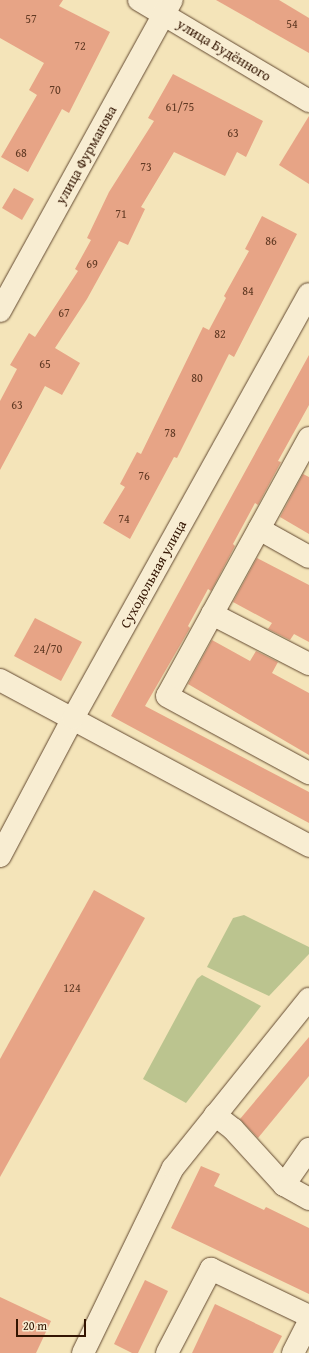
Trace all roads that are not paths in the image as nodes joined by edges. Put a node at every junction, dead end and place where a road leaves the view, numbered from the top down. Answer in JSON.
{"nodes":[{"id":1,"x":139,"y":0,"type":"edge"},
{"id":2,"x":168,"y":7,"type":"edge"},
{"id":3,"x":309,"y":101,"type":"edge"},
{"id":4,"x":309,"y":294,"type":"edge"},
{"id":5,"x":0,"y":311,"type":"edge"},
{"id":6,"x":306,"y":449,"type":"edge"},
{"id":7,"x":259,"y":529,"type":"junction"},
{"id":8,"x":309,"y":557,"type":"edge"},
{"id":9,"x":212,"y":614,"type":"junction"},
{"id":10,"x":309,"y":664,"type":"edge"},
{"id":11,"x":0,"y":680,"type":"edge"},
{"id":12,"x":73,"y":718,"type":"junction"},
{"id":13,"x":309,"y":773,"type":"edge"},
{"id":14,"x":309,"y":846,"type":"edge"},
{"id":15,"x":0,"y":856,"type":"edge"},
{"id":16,"x":309,"y":999,"type":"edge"},
{"id":17,"x":215,"y":1115,"type":"junction"},
{"id":18,"x":309,"y":1149,"type":"edge"},
{"id":19,"x":284,"y":1185,"type":"junction"},
{"id":20,"x":309,"y":1199,"type":"edge"},
{"id":21,"x":309,"y":1316,"type":"edge"},
{"id":22,"x":309,"y":1321,"type":"edge"},
{"id":23,"x":83,"y":1353,"type":"edge"},
{"id":24,"x":167,"y":1353,"type":"edge"},
{"id":25,"x":293,"y":1353,"type":"edge"}],
"edges":[{"from":1,"to":2,"type":"street","name":"улица Будённого"},
{"from":2,"to":3,"type":"street","name":"улица Будённого"},
{"from":2,"to":5,"type":"street","name":"улица Фурманова"},
{"from":4,"to":12,"type":"street","name":"Суходольная улица"},
{"from":6,"to":7,"type":"street"},
{"from":7,"to":8,"type":"street"},
{"from":7,"to":9,"type":"street"},
{"from":9,"to":10,"type":"street"},
{"from":9,"to":13,"type":"street"},
{"from":11,"to":12,"type":"street"},
{"from":12,"to":14,"type":"street"},
{"from":12,"to":15,"type":"street","name":"Суходольная улица"},
{"from":16,"to":17,"type":"street"},
{"from":17,"to":19,"type":"street"},
{"from":17,"to":23,"type":"street"},
{"from":18,"to":19,"type":"street"},
{"from":19,"to":20,"type":"street"},
{"from":21,"to":24,"type":"street"},
{"from":22,"to":25,"type":"street"}]}
